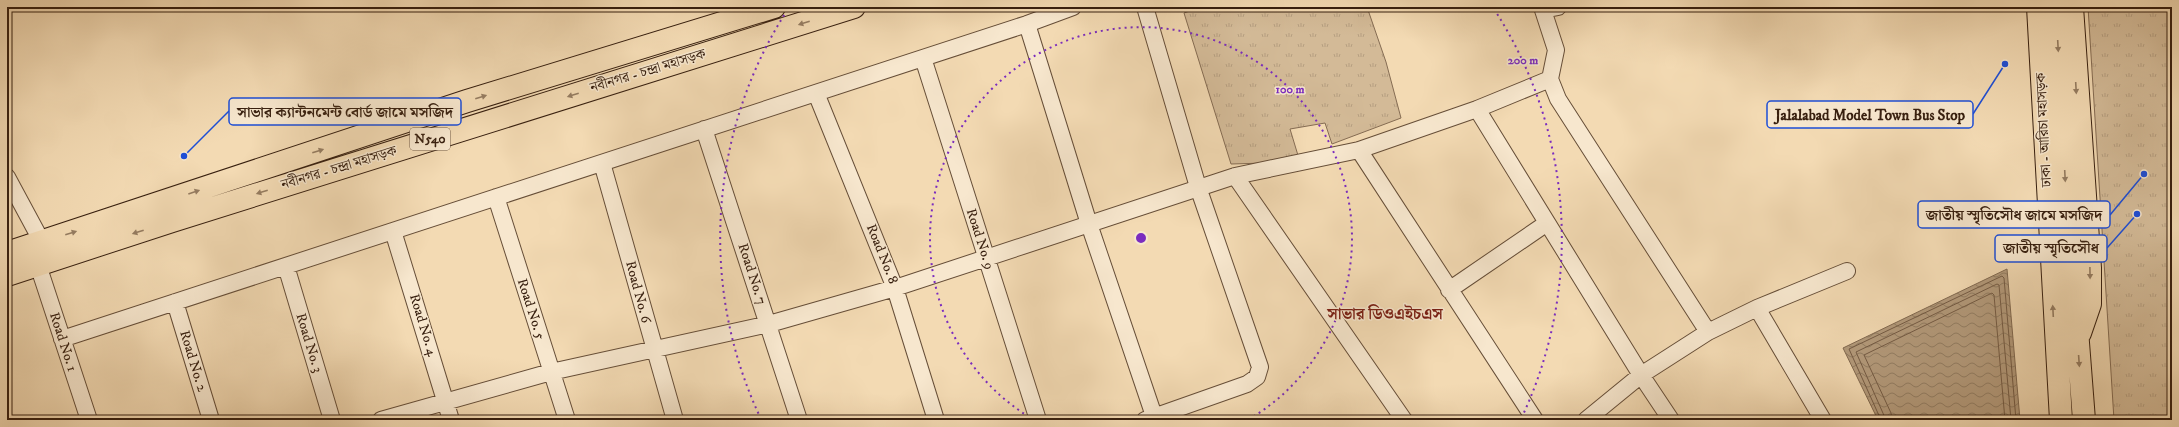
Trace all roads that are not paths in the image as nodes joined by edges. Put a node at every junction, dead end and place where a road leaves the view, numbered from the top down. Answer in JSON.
{"nodes":[{"id":1,"x":774,"y":7,"type":"edge"},
{"id":2,"x":854,"y":7,"type":"edge"},
{"id":3,"x":1073,"y":7,"type":"edge"},
{"id":4,"x":1145,"y":7,"type":"edge"},
{"id":5,"x":2038,"y":7,"type":"edge"},
{"id":6,"x":2056,"y":7,"type":"edge"},
{"id":7,"x":2072,"y":7,"type":"edge"},
{"id":8,"x":1547,"y":8,"type":"edge"},
{"id":9,"x":1027,"y":24,"type":"junction"},
{"id":10,"x":923,"y":58,"type":"junction"},
{"id":11,"x":1550,"y":79,"type":"junction"},
{"id":12,"x":816,"y":93,"type":"junction"},
{"id":13,"x":1477,"y":109,"type":"junction"},
{"id":14,"x":704,"y":129,"type":"junction"},
{"id":15,"x":1359,"y":150,"type":"junction"},
{"id":16,"x":602,"y":163,"type":"junction"},
{"id":17,"x":1235,"y":176,"type":"junction"},
{"id":18,"x":7,"y":177,"type":"edge"},
{"id":19,"x":1198,"y":187,"type":"junction"},
{"id":20,"x":496,"y":197,"type":"junction"},
{"id":21,"x":1547,"y":223,"type":"junction"},
{"id":22,"x":1090,"y":224,"type":"junction"},
{"id":23,"x":393,"y":231,"type":"junction"},
{"id":24,"x":42,"y":242,"type":"junction"},
{"id":25,"x":7,"y":253,"type":"edge"},
{"id":26,"x":986,"y":259,"type":"junction"},
{"id":27,"x":38,"y":265,"type":"junction"},
{"id":28,"x":286,"y":266,"type":"junction"},
{"id":29,"x":1847,"y":271,"type":"dead end"},
{"id":30,"x":7,"y":275,"type":"edge"},
{"id":31,"x":895,"y":288,"type":"junction"},
{"id":32,"x":1450,"y":290,"type":"junction"},
{"id":33,"x":175,"y":302,"type":"junction"},
{"id":34,"x":1757,"y":308,"type":"junction"},
{"id":35,"x":769,"y":324,"type":"junction"},
{"id":36,"x":1708,"y":332,"type":"junction"},
{"id":37,"x":62,"y":339,"type":"junction"},
{"id":38,"x":2078,"y":339,"type":"junction"},
{"id":39,"x":654,"y":349,"type":"junction"},
{"id":40,"x":552,"y":372,"type":"junction"},
{"id":41,"x":1641,"y":375,"type":"junction"},
{"id":42,"x":446,"y":401,"type":"junction"},
{"id":43,"x":1150,"y":418,"type":"edge"},
{"id":44,"x":89,"y":420,"type":"edge"},
{"id":45,"x":211,"y":420,"type":"edge"},
{"id":46,"x":332,"y":420,"type":"edge"},
{"id":47,"x":381,"y":420,"type":"edge"},
{"id":48,"x":452,"y":420,"type":"edge"},
{"id":49,"x":567,"y":420,"type":"edge"},
{"id":50,"x":675,"y":420,"type":"edge"},
{"id":51,"x":799,"y":420,"type":"edge"},
{"id":52,"x":936,"y":420,"type":"edge"},
{"id":53,"x":1038,"y":420,"type":"edge"},
{"id":54,"x":1404,"y":420,"type":"edge"},
{"id":55,"x":1535,"y":420,"type":"edge"},
{"id":56,"x":1586,"y":420,"type":"edge"},
{"id":57,"x":1671,"y":420,"type":"edge"},
{"id":58,"x":1824,"y":420,"type":"edge"},
{"id":59,"x":2061,"y":420,"type":"edge"},
{"id":60,"x":2084,"y":420,"type":"edge"}],
"edges":[{"from":24,"to":1,"type":"highway","name":"নবীনগর - চন্দ্রা মহাসড়ক","number":"N540","one_way":true},
{"from":2,"to":27,"type":"highway","name":"নবীনগর - চন্দ্রা মহাসড়ক","number":"N540","one_way":true},
{"from":3,"to":9,"type":"street"},
{"from":4,"to":19,"type":"street"},
{"from":59,"to":5,"type":"highway","name":"ঢাকা - আরিচা মহাসড়ক","one_way":true},
{"from":6,"to":38,"type":"highway","one_way":true},
{"from":7,"to":38,"type":"highway","one_way":true},
{"from":8,"to":11,"type":"street"},
{"from":9,"to":10,"type":"street"},
{"from":9,"to":22,"type":"street"},
{"from":10,"to":12,"type":"street"},
{"from":10,"to":26,"type":"street","name":"Road No. 9"},
{"from":11,"to":13,"type":"street"},
{"from":11,"to":36,"type":"street"},
{"from":12,"to":14,"type":"street"},
{"from":12,"to":31,"type":"street","name":"Road No. 8"},
{"from":13,"to":15,"type":"street"},
{"from":13,"to":21,"type":"street"},
{"from":14,"to":16,"type":"street"},
{"from":14,"to":35,"type":"street","name":"Road No. 7"},
{"from":15,"to":17,"type":"street"},
{"from":15,"to":32,"type":"street"},
{"from":16,"to":20,"type":"street"},
{"from":16,"to":39,"type":"street","name":"Road No. 6"},
{"from":17,"to":19,"type":"street"},
{"from":17,"to":54,"type":"street"},
{"from":18,"to":24,"type":"street"},
{"from":19,"to":22,"type":"street"},
{"from":19,"to":43,"type":"street"},
{"from":20,"to":23,"type":"street"},
{"from":20,"to":40,"type":"street","name":"Road No. 5"},
{"from":21,"to":32,"type":"street"},
{"from":21,"to":41,"type":"street"},
{"from":22,"to":26,"type":"street"},
{"from":22,"to":43,"type":"street"},
{"from":23,"to":28,"type":"street"},
{"from":23,"to":42,"type":"street","name":"Road No. 4"},
{"from":24,"to":25,"type":"highway","name":"নবীনগর - চন্দ্রা মহাসড়ক","number":"N540"},
{"from":26,"to":31,"type":"street"},
{"from":26,"to":53,"type":"street","name":"Road No. 9"},
{"from":27,"to":30,"type":"highway","name":"নবীনগর - চন্দ্রা মহাসড়ক","number":"N540"},
{"from":27,"to":37,"type":"street","name":"Road No. 1"},
{"from":28,"to":33,"type":"street"},
{"from":28,"to":46,"type":"street","name":"Road No. 3"},
{"from":29,"to":34,"type":"street"},
{"from":31,"to":35,"type":"street"},
{"from":31,"to":52,"type":"street","name":"Road No. 8"},
{"from":32,"to":55,"type":"street"},
{"from":33,"to":37,"type":"street"},
{"from":33,"to":45,"type":"street","name":"Road No. 2"},
{"from":34,"to":36,"type":"street"},
{"from":34,"to":58,"type":"street"},
{"from":35,"to":39,"type":"street"},
{"from":35,"to":51,"type":"street","name":"Road No. 7"},
{"from":36,"to":41,"type":"street"},
{"from":37,"to":44,"type":"street","name":"Road No. 1"},
{"from":38,"to":60,"type":"highway","one_way":true},
{"from":39,"to":40,"type":"street"},
{"from":39,"to":50,"type":"street","name":"Road No. 6"},
{"from":40,"to":42,"type":"street"},
{"from":40,"to":49,"type":"street","name":"Road No. 5"},
{"from":41,"to":56,"type":"street"},
{"from":41,"to":57,"type":"street"},
{"from":42,"to":47,"type":"street"},
{"from":42,"to":48,"type":"street","name":"Road No. 4"}]}
